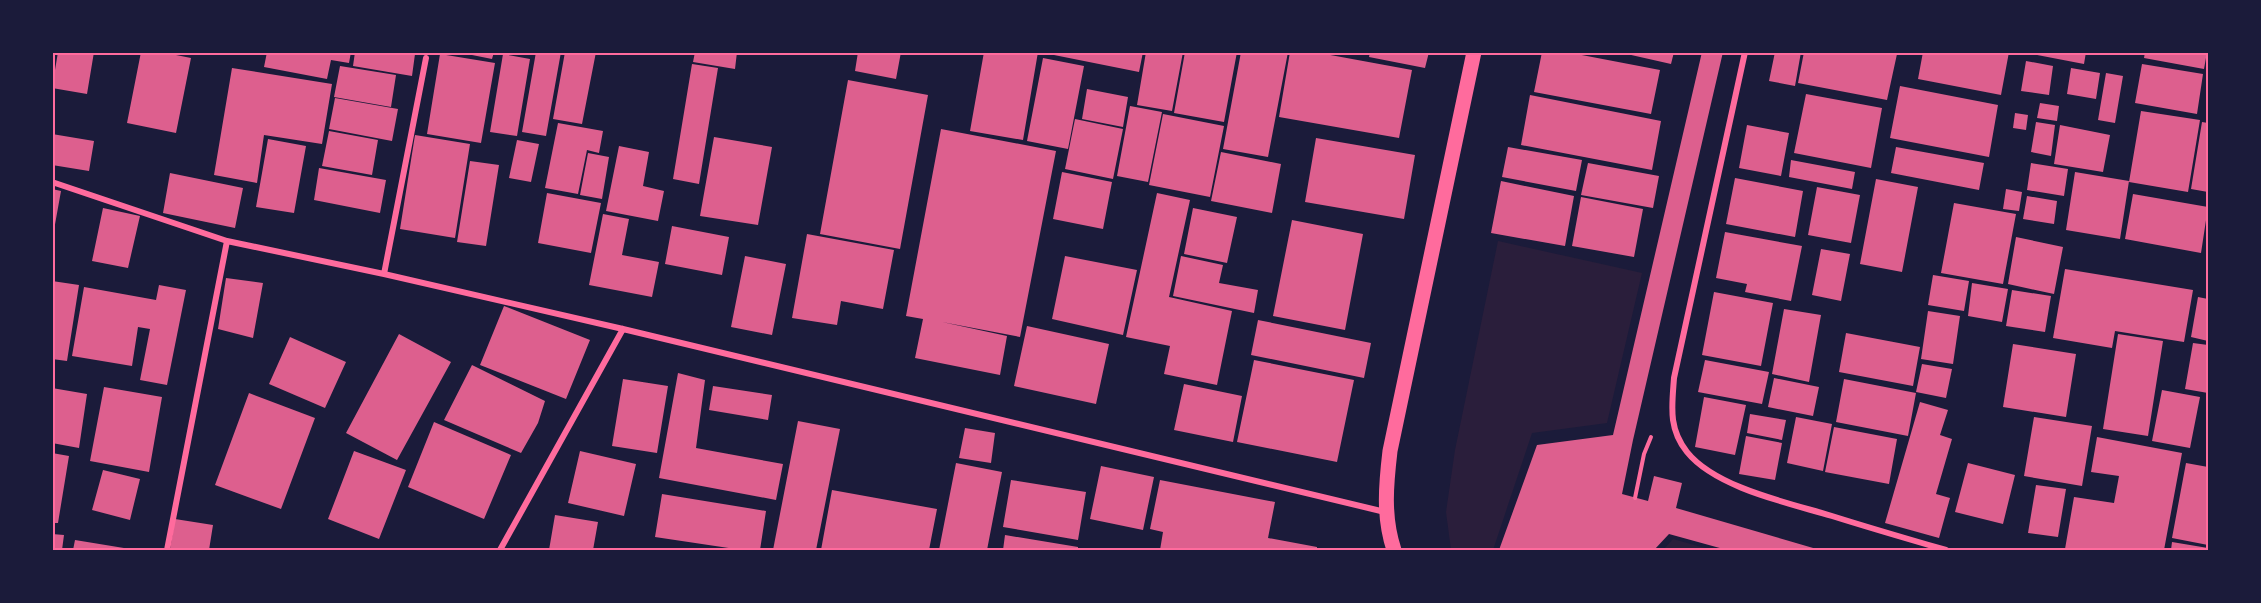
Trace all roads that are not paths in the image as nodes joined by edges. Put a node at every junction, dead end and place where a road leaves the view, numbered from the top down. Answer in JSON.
{"nodes":[{"id":1,"x":1474,"y":52,"type":"edge"},
{"id":2,"x":1745,"y":52,"type":"edge"},
{"id":3,"x":426,"y":58,"type":"dead end"},
{"id":4,"x":52,"y":182,"type":"edge"},
{"id":5,"x":227,"y":241,"type":"junction"},
{"id":6,"x":384,"y":274,"type":"junction"},
{"id":7,"x":623,"y":329,"type":"junction"},
{"id":8,"x":1386,"y":512,"type":"junction"},
{"id":9,"x":167,"y":550,"type":"edge"},
{"id":10,"x":500,"y":550,"type":"edge"},
{"id":11,"x":1394,"y":550,"type":"edge"},
{"id":12,"x":1946,"y":550,"type":"edge"}],
"edges":[{"from":1,"to":8,"type":"main road"},
{"from":2,"to":12,"type":"street"},
{"from":3,"to":6,"type":"street"},
{"from":4,"to":5,"type":"street"},
{"from":5,"to":6,"type":"street"},
{"from":5,"to":9,"type":"street"},
{"from":6,"to":7,"type":"street"},
{"from":7,"to":8,"type":"street"},
{"from":7,"to":10,"type":"street"},
{"from":8,"to":11,"type":"main road"}]}
